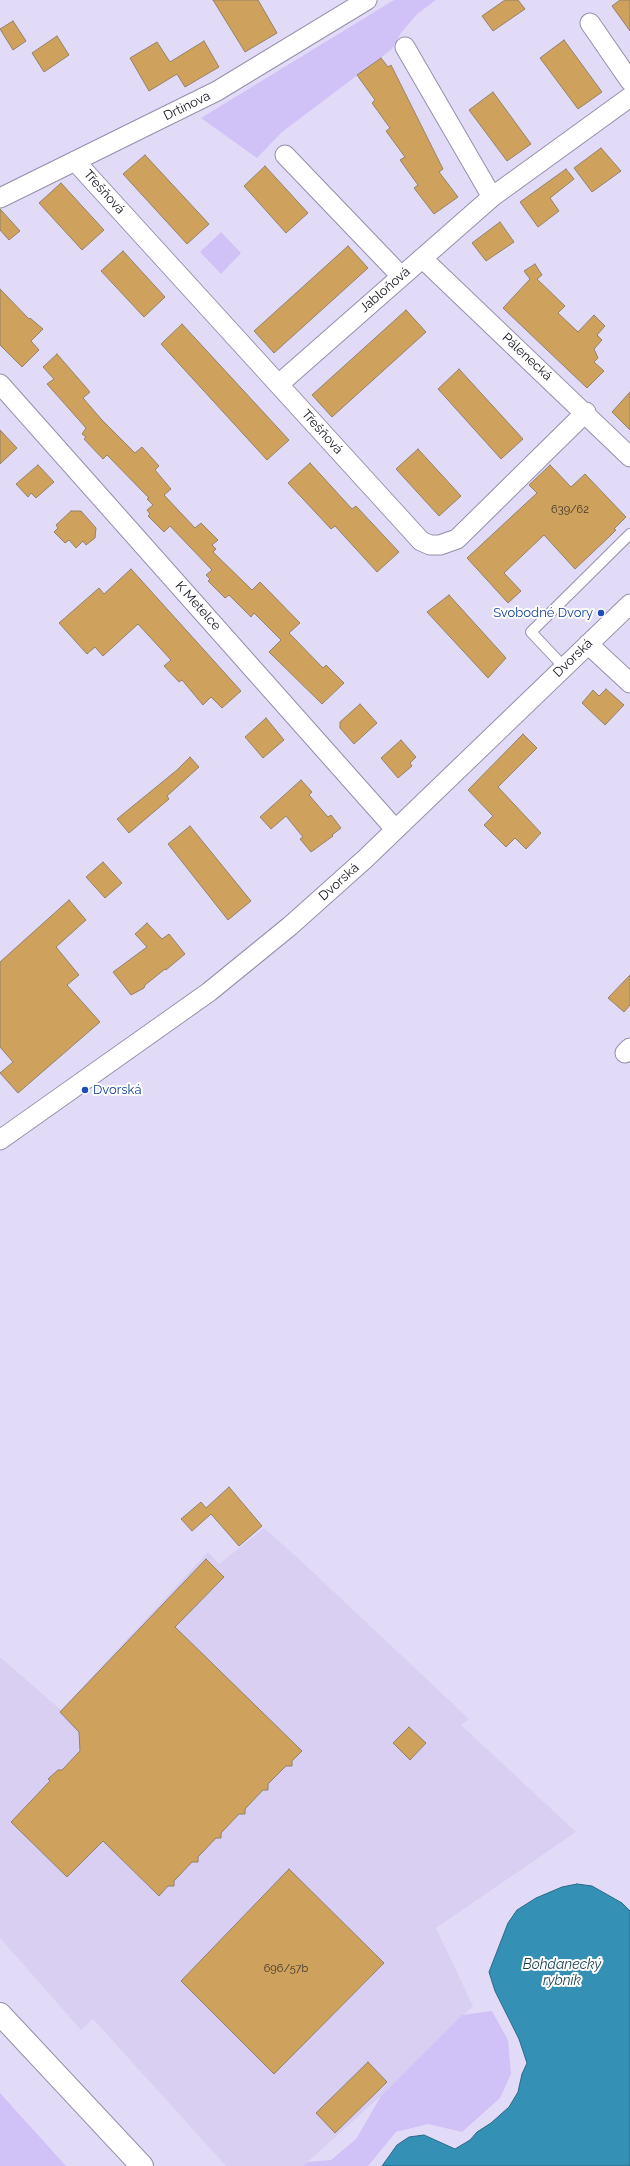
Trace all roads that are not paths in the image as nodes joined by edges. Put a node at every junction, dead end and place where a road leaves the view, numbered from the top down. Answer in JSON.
{"nodes":[{"id":1,"x":367,"y":0,"type":"edge"},
{"id":2,"x":590,"y":23,"type":"dead end"},
{"id":3,"x":405,"y":47,"type":"dead end"},
{"id":4,"x":630,"y":81,"type":"edge"},
{"id":5,"x":630,"y":97,"type":"edge"},
{"id":6,"x":285,"y":154,"type":"dead end"},
{"id":7,"x":75,"y":161,"type":"junction"},
{"id":8,"x":492,"y":197,"type":"junction"},
{"id":9,"x":0,"y":198,"type":"edge"},
{"id":10,"x":422,"y":258,"type":"junction"},
{"id":11,"x":401,"y":276,"type":"junction"},
{"id":12,"x":0,"y":384,"type":"edge"},
{"id":13,"x":279,"y":384,"type":"junction"},
{"id":14,"x":586,"y":412,"type":"junction"},
{"id":15,"x":630,"y":456,"type":"edge"},
{"id":16,"x":630,"y":534,"type":"edge"},
{"id":17,"x":630,"y":604,"type":"edge"},
{"id":18,"x":588,"y":644,"type":"junction"},
{"id":19,"x":564,"y":667,"type":"junction"},
{"id":20,"x":630,"y":683,"type":"edge"},
{"id":21,"x":395,"y":829,"type":"junction"},
{"id":22,"x":0,"y":1140,"type":"edge"},
{"id":23,"x":0,"y":2014,"type":"edge"},
{"id":24,"x":142,"y":2166,"type":"edge"}],
"edges":[{"from":1,"to":7,"type":"street","name":"Drtinova"},
{"from":2,"to":4,"type":"street"},
{"from":3,"to":8,"type":"street"},
{"from":5,"to":8,"type":"street","name":"Jabloňová"},
{"from":6,"to":11,"type":"street"},
{"from":7,"to":9,"type":"street","name":"Drtinova"},
{"from":7,"to":13,"type":"street","name":"Třešňová"},
{"from":8,"to":10,"type":"street","name":"Jabloňová"},
{"from":10,"to":11,"type":"street","name":"Jabloňová"},
{"from":10,"to":14,"type":"street","name":"Pálenecká"},
{"from":11,"to":13,"type":"street","name":"Jabloňová"},
{"from":12,"to":21,"type":"street","name":"K Metelce"},
{"from":13,"to":14,"type":"street","name":"Třešňová"},
{"from":14,"to":15,"type":"street","name":"Pálenecká"},
{"from":16,"to":19,"type":"lane"},
{"from":17,"to":18,"type":"street","name":"Dvorská"},
{"from":18,"to":19,"type":"street","name":"Dvorská"},
{"from":18,"to":20,"type":"street"},
{"from":19,"to":21,"type":"street","name":"Dvorská"},
{"from":21,"to":22,"type":"street","name":"Dvorská"},
{"from":23,"to":24,"type":"main road"}]}
